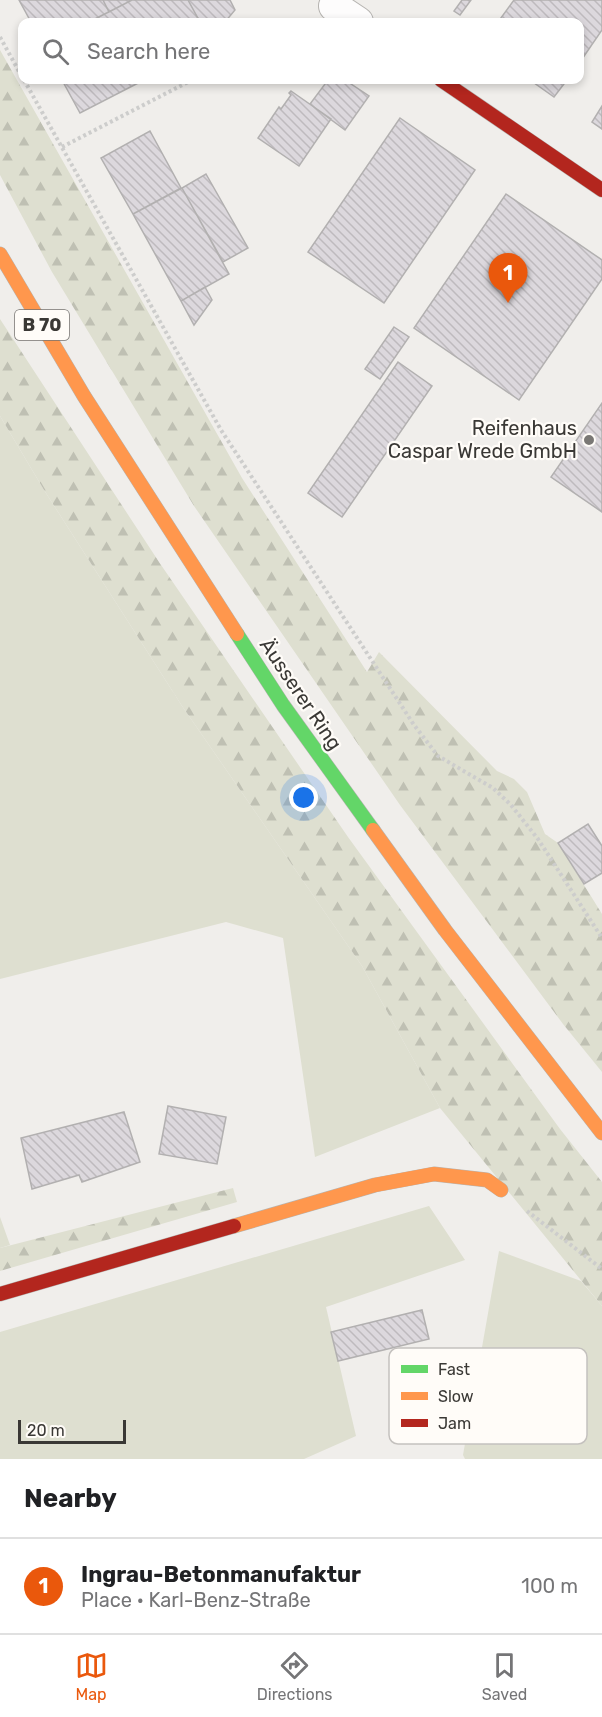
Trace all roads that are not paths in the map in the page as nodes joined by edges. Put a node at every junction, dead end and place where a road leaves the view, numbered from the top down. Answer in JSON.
{"nodes":[{"id":1,"x":334,"y":6,"type":"dead end"},
{"id":2,"x":352,"y":18,"type":"edge"},
{"id":3,"x":447,"y":84,"type":"edge"},
{"id":4,"x":602,"y":190,"type":"edge"},
{"id":5,"x":0,"y":254,"type":"edge"},
{"id":6,"x":602,"y":1133,"type":"edge"},
{"id":7,"x":501,"y":1190,"type":"road end"},
{"id":8,"x":0,"y":1294,"type":"edge"}],
"edges":[{"from":1,"to":2,"type":"street"},
{"from":3,"to":4,"type":"main road"},
{"from":5,"to":6,"type":"main road","name":"Äusserer Ring","number":"B 70"},
{"from":7,"to":8,"type":"main road"}]}
